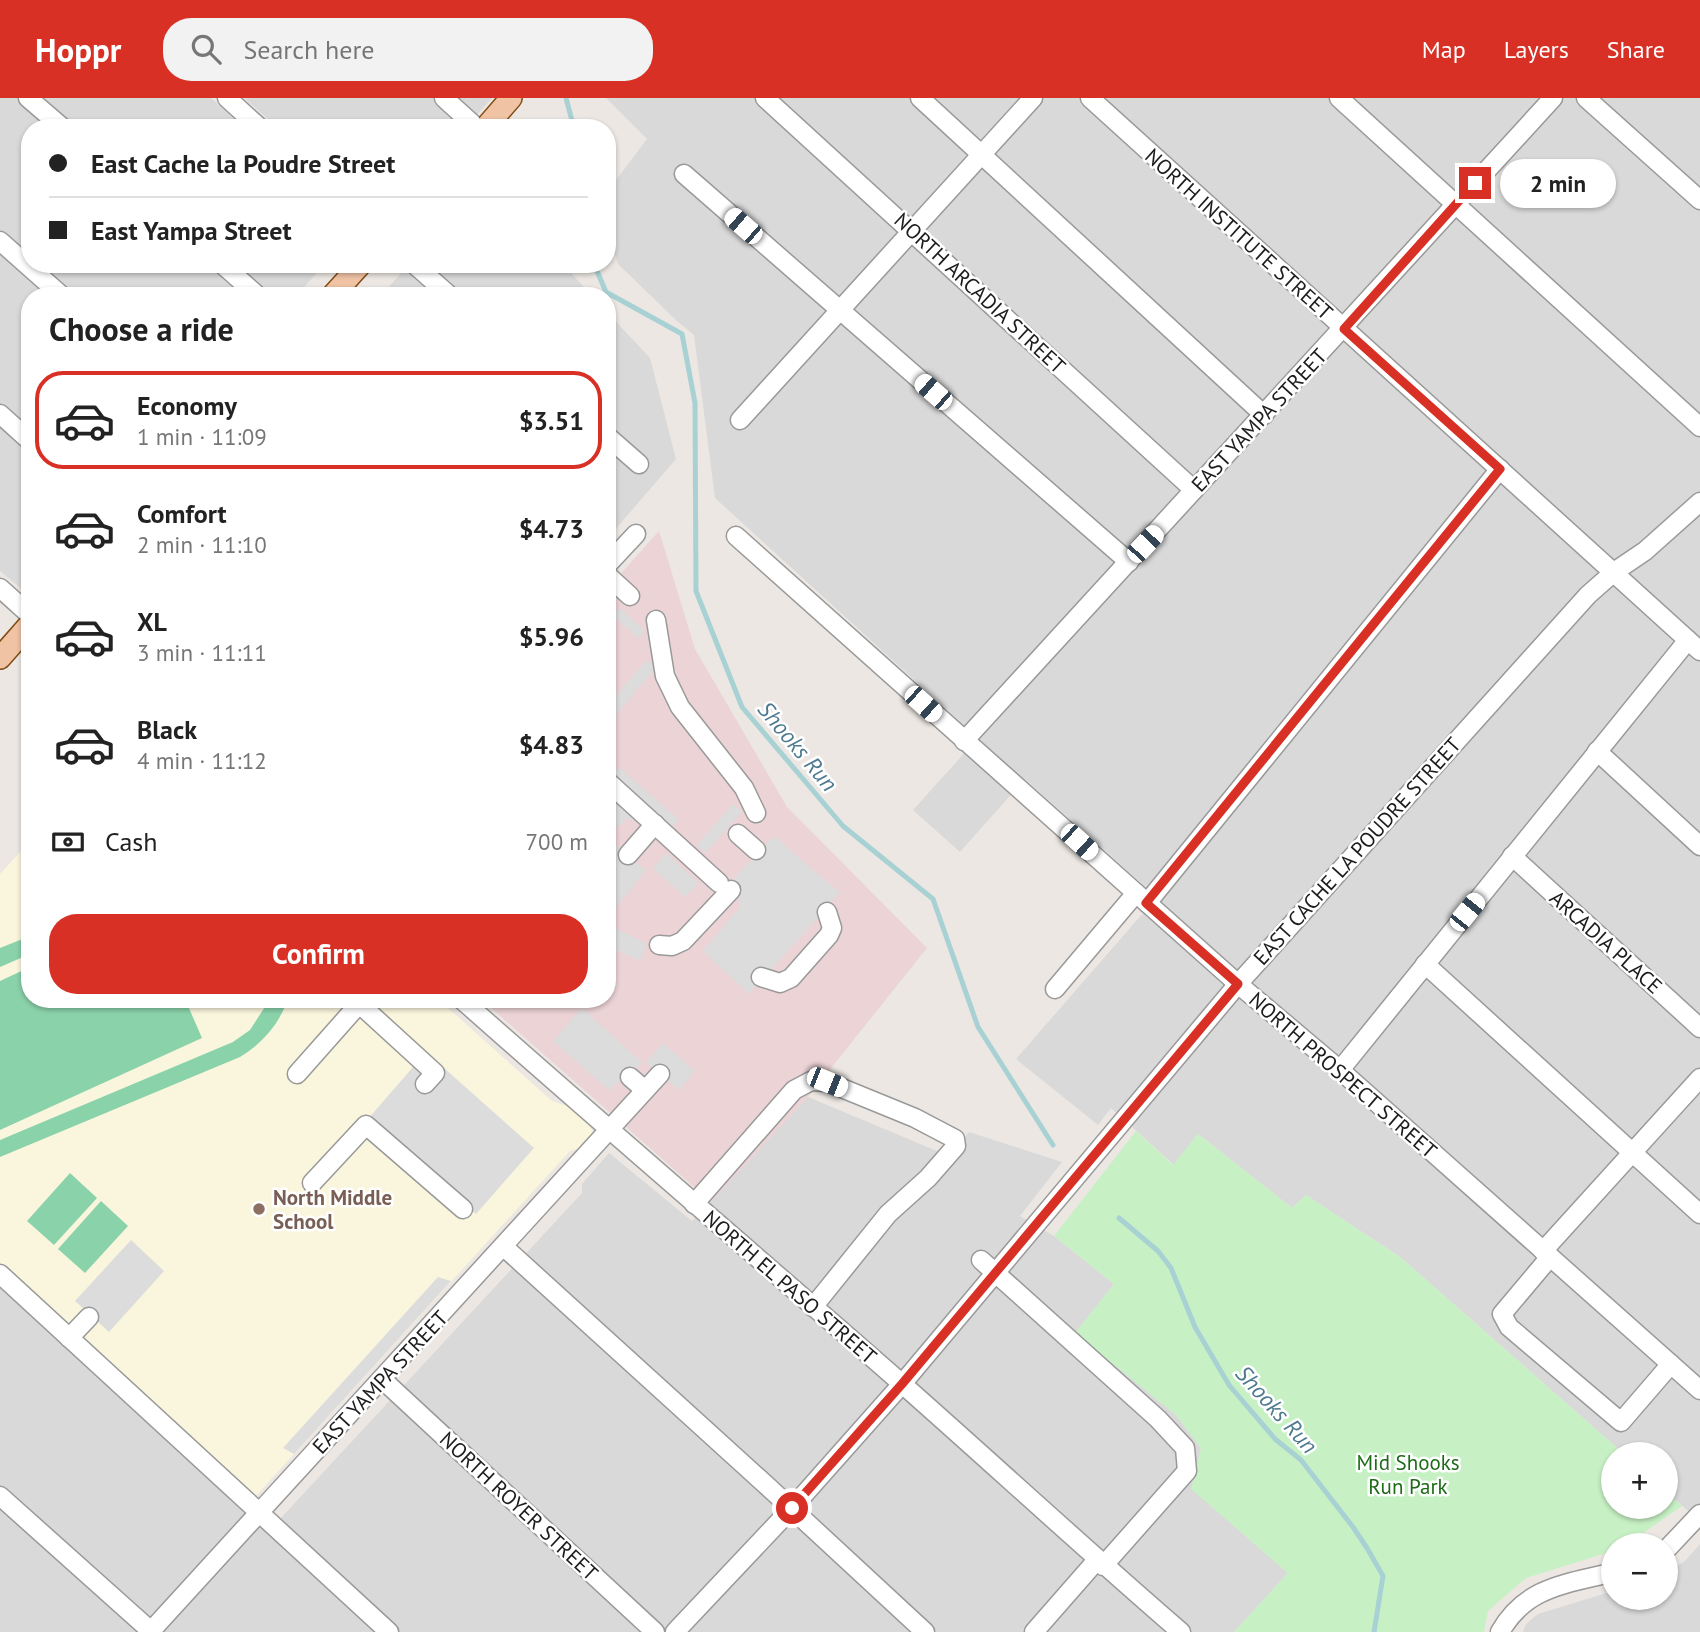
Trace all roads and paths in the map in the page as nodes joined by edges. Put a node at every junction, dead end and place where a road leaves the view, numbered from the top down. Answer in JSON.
{"nodes":[{"id":1,"x":28,"y":98,"type":"edge"},
{"id":2,"x":227,"y":98,"type":"edge"},
{"id":3,"x":444,"y":98,"type":"edge"},
{"id":4,"x":511,"y":98,"type":"edge"},
{"id":5,"x":765,"y":98,"type":"edge"},
{"id":6,"x":920,"y":98,"type":"edge"},
{"id":7,"x":1033,"y":98,"type":"edge"},
{"id":8,"x":1090,"y":98,"type":"edge"},
{"id":9,"x":1339,"y":98,"type":"edge"},
{"id":10,"x":1553,"y":98,"type":"edge"},
{"id":11,"x":1586,"y":98,"type":"edge"},
{"id":12,"x":52,"y":119,"type":"edge"},
{"id":13,"x":250,"y":119,"type":"edge"},
{"id":14,"x":472,"y":119,"type":"edge"},
{"id":15,"x":491,"y":119,"type":"edge"},
{"id":16,"x":983,"y":155,"type":"junction"},
{"id":17,"x":684,"y":174,"type":"dead end"},
{"id":18,"x":1700,"y":201,"type":"edge"},
{"id":19,"x":1457,"y":204,"type":"junction"},
{"id":20,"x":913,"y":231,"type":"junction"},
{"id":21,"x":0,"y":241,"type":"edge"},
{"id":22,"x":21,"y":260,"type":"edge"},
{"id":23,"x":36,"y":273,"type":"edge"},
{"id":24,"x":232,"y":273,"type":"edge"},
{"id":25,"x":353,"y":273,"type":"edge"},
{"id":26,"x":424,"y":273,"type":"edge"},
{"id":27,"x":52,"y":287,"type":"edge"},
{"id":28,"x":248,"y":287,"type":"edge"},
{"id":29,"x":340,"y":287,"type":"edge"},
{"id":30,"x":440,"y":287,"type":"edge"},
{"id":31,"x":840,"y":311,"type":"junction"},
{"id":32,"x":1344,"y":329,"type":"junction"},
{"id":33,"x":0,"y":414,"type":"edge"},
{"id":34,"x":1264,"y":415,"type":"junction"},
{"id":35,"x":740,"y":420,"type":"dead end"},
{"id":36,"x":1700,"y":427,"type":"edge"},
{"id":37,"x":21,"y":433,"type":"edge"},
{"id":38,"x":616,"y":444,"type":"edge"},
{"id":39,"x":639,"y":464,"type":"dead end"},
{"id":40,"x":1500,"y":469,"type":"junction"},
{"id":41,"x":1194,"y":490,"type":"junction"},
{"id":42,"x":1700,"y":502,"type":"edge"},
{"id":43,"x":636,"y":534,"type":"dead end"},
{"id":44,"x":736,"y":536,"type":"dead end"},
{"id":45,"x":616,"y":555,"type":"edge"},
{"id":46,"x":1129,"y":562,"type":"junction"},
{"id":47,"x":1614,"y":572,"type":"junction"},
{"id":48,"x":616,"y":583,"type":"edge"},
{"id":49,"x":0,"y":588,"type":"edge"},
{"id":50,"x":630,"y":596,"type":"dead end"},
{"id":51,"x":21,"y":607,"type":"edge"},
{"id":52,"x":656,"y":620,"type":"dead end"},
{"id":53,"x":21,"y":634,"type":"edge"},
{"id":54,"x":1694,"y":645,"type":"edge"},
{"id":55,"x":0,"y":657,"type":"edge"},
{"id":56,"x":964,"y":741,"type":"junction"},
{"id":57,"x":1597,"y":751,"type":"junction"},
{"id":58,"x":616,"y":789,"type":"edge"},
{"id":59,"x":756,"y":813,"type":"dead end"},
{"id":60,"x":655,"y":824,"type":"junction"},
{"id":61,"x":738,"y":834,"type":"dead end"},
{"id":62,"x":1700,"y":846,"type":"edge"},
{"id":63,"x":756,"y":850,"type":"dead end"},
{"id":64,"x":628,"y":855,"type":"dead end"},
{"id":65,"x":1512,"y":856,"type":"junction"},
{"id":66,"x":1141,"y":898,"type":"junction"},
{"id":67,"x":827,"y":912,"type":"dead end"},
{"id":68,"x":659,"y":945,"type":"dead end"},
{"id":69,"x":795,"y":945,"type":"dead end"},
{"id":70,"x":810,"y":957,"type":"junction"},
{"id":71,"x":1425,"y":964,"type":"junction"},
{"id":72,"x":761,"y":976,"type":"dead end"},
{"id":73,"x":1238,"y":984,"type":"junction"},
{"id":74,"x":1055,"y":989,"type":"dead end"},
{"id":75,"x":351,"y":1008,"type":"edge"},
{"id":76,"x":363,"y":1008,"type":"edge"},
{"id":77,"x":471,"y":1008,"type":"edge"},
{"id":78,"x":1700,"y":1028,"type":"edge"},
{"id":79,"x":1340,"y":1070,"type":"junction"},
{"id":80,"x":297,"y":1074,"type":"dead end"},
{"id":81,"x":660,"y":1074,"type":"dead end"},
{"id":82,"x":630,"y":1077,"type":"dead end"},
{"id":83,"x":1700,"y":1078,"type":"edge"},
{"id":84,"x":425,"y":1084,"type":"dead end"},
{"id":85,"x":645,"y":1090,"type":"junction"},
{"id":86,"x":609,"y":1131,"type":"junction"},
{"id":87,"x":1633,"y":1152,"type":"junction"},
{"id":88,"x":312,"y":1183,"type":"dead end"},
{"id":89,"x":694,"y":1204,"type":"junction"},
{"id":90,"x":463,"y":1209,"type":"dead end"},
{"id":91,"x":1700,"y":1214,"type":"edge"},
{"id":92,"x":504,"y":1247,"type":"junction"},
{"id":93,"x":1546,"y":1254,"type":"junction"},
{"id":94,"x":981,"y":1260,"type":"dead end"},
{"id":95,"x":995,"y":1273,"type":"junction"},
{"id":96,"x":0,"y":1274,"type":"edge"},
{"id":97,"x":813,"y":1307,"type":"junction"},
{"id":98,"x":89,"y":1317,"type":"dead end"},
{"id":99,"x":69,"y":1338,"type":"junction"},
{"id":100,"x":1671,"y":1364,"type":"junction"},
{"id":101,"x":383,"y":1380,"type":"junction"},
{"id":102,"x":902,"y":1384,"type":"junction"},
{"id":103,"x":1700,"y":1390,"type":"edge"},
{"id":104,"x":0,"y":1496,"type":"edge"},
{"id":105,"x":792,"y":1508,"type":"junction"},
{"id":106,"x":260,"y":1513,"type":"junction"},
{"id":107,"x":1698,"y":1521,"type":"edge"},
{"id":108,"x":1678,"y":1539,"type":"edge"},
{"id":109,"x":1100,"y":1563,"type":"junction"},
{"id":110,"x":1601,"y":1575,"type":"edge"},
{"id":111,"x":151,"y":1632,"type":"edge"},
{"id":112,"x":389,"y":1632,"type":"edge"},
{"id":113,"x":655,"y":1632,"type":"edge"},
{"id":114,"x":675,"y":1632,"type":"edge"},
{"id":115,"x":925,"y":1632,"type":"edge"},
{"id":116,"x":1034,"y":1632,"type":"edge"},
{"id":117,"x":1181,"y":1632,"type":"edge"},
{"id":118,"x":1500,"y":1632,"type":"edge"}],
"edges":[{"from":1,"to":12,"type":"street"},
{"from":2,"to":13,"type":"street"},
{"from":3,"to":14,"type":"street"},
{"from":4,"to":15,"type":"main road"},
{"from":5,"to":20,"type":"street","name":"NORTH ARCADIA STREET"},
{"from":6,"to":16,"type":"street"},
{"from":7,"to":16,"type":"street"},
{"from":8,"to":32,"type":"street","name":"NORTH INSTITUTE STREET"},
{"from":9,"to":19,"type":"street"},
{"from":10,"to":19,"type":"street","name":"EAST YAMPA STREET"},
{"from":11,"to":18,"type":"street"},
{"from":16,"to":20,"type":"street"},
{"from":16,"to":34,"type":"street"},
{"from":17,"to":31,"type":"street"},
{"from":19,"to":32,"type":"street","name":"EAST YAMPA STREET"},
{"from":19,"to":36,"type":"street"},
{"from":20,"to":31,"type":"street"},
{"from":20,"to":41,"type":"street","name":"NORTH ARCADIA STREET"},
{"from":21,"to":22,"type":"street"},
{"from":23,"to":27,"type":"street"},
{"from":24,"to":28,"type":"street"},
{"from":25,"to":29,"type":"main road"},
{"from":26,"to":30,"type":"street"},
{"from":31,"to":35,"type":"street"},
{"from":31,"to":46,"type":"street"},
{"from":32,"to":34,"type":"street","name":"EAST YAMPA STREET"},
{"from":32,"to":40,"type":"street","name":"NORTH INSTITUTE STREET"},
{"from":33,"to":37,"type":"street"},
{"from":34,"to":41,"type":"street","name":"EAST YAMPA STREET"},
{"from":38,"to":39,"type":"street"},
{"from":40,"to":47,"type":"street","name":"NORTH INSTITUTE STREET"},
{"from":40,"to":66,"type":"street"},
{"from":41,"to":46,"type":"street","name":"EAST YAMPA STREET"},
{"from":42,"to":47,"type":"street","name":"EAST CACHE LA POUDRE STREET"},
{"from":43,"to":45,"type":"street"},
{"from":44,"to":56,"type":"street","name":"NORTH PROSPECT STREET"},
{"from":46,"to":56,"type":"street","name":"EAST YAMPA STREET"},
{"from":47,"to":54,"type":"street","name":"NORTH INSTITUTE STREET"},
{"from":47,"to":73,"type":"street","name":"EAST CACHE LA POUDRE STREET"},
{"from":48,"to":50,"type":"street"},
{"from":49,"to":51,"type":"street"},
{"from":52,"to":59,"type":"street"},
{"from":53,"to":55,"type":"main road"},
{"from":54,"to":57,"type":"street"},
{"from":56,"to":66,"type":"street","name":"NORTH PROSPECT STREET"},
{"from":57,"to":62,"type":"street"},
{"from":57,"to":65,"type":"street"},
{"from":58,"to":60,"type":"street"},
{"from":60,"to":64,"type":"street"},
{"from":60,"to":68,"type":"street"},
{"from":61,"to":63,"type":"street"},
{"from":65,"to":71,"type":"street"},
{"from":65,"to":78,"type":"street","name":"ARCADIA PLACE"},
{"from":66,"to":73,"type":"street","name":"NORTH PROSPECT STREET"},
{"from":66,"to":74,"type":"street"},
{"from":67,"to":70,"type":"street"},
{"from":69,"to":70,"type":"street"},
{"from":70,"to":72,"type":"street"},
{"from":71,"to":79,"type":"street"},
{"from":71,"to":87,"type":"street"},
{"from":73,"to":79,"type":"street","name":"NORTH PROSPECT STREET"},
{"from":73,"to":95,"type":"street","name":"EAST CACHE LA POUDRE STREET"},
{"from":75,"to":80,"type":"street"},
{"from":76,"to":84,"type":"street"},
{"from":77,"to":86,"type":"street","name":"NORTH EL PASO STREET"},
{"from":79,"to":93,"type":"street","name":"NORTH PROSPECT STREET"},
{"from":81,"to":85,"type":"street","name":"EAST YAMPA STREET"},
{"from":82,"to":85,"type":"street"},
{"from":83,"to":87,"type":"street"},
{"from":85,"to":86,"type":"street","name":"EAST YAMPA STREET"},
{"from":86,"to":89,"type":"street","name":"NORTH EL PASO STREET"},
{"from":86,"to":92,"type":"street","name":"EAST YAMPA STREET"},
{"from":87,"to":91,"type":"street"},
{"from":87,"to":93,"type":"street"},
{"from":88,"to":90,"type":"street"},
{"from":89,"to":97,"type":"street","name":"NORTH EL PASO STREET"},
{"from":89,"to":97,"type":"street"},
{"from":92,"to":101,"type":"street","name":"EAST YAMPA STREET"},
{"from":92,"to":105,"type":"street"},
{"from":93,"to":100,"type":"street","name":"NORTH PROSPECT STREET"},
{"from":93,"to":100,"type":"street"},
{"from":94,"to":95,"type":"street"},
{"from":95,"to":102,"type":"street","name":"EAST CACHE LA POUDRE STREET"},
{"from":95,"to":109,"type":"street"},
{"from":96,"to":99,"type":"street"},
{"from":97,"to":102,"type":"street","name":"NORTH EL PASO STREET"},
{"from":98,"to":99,"type":"street"},
{"from":99,"to":106,"type":"street"},
{"from":100,"to":103,"type":"street","name":"NORTH PROSPECT STREET"},
{"from":101,"to":106,"type":"street","name":"EAST YAMPA STREET"},
{"from":101,"to":113,"type":"street","name":"NORTH ROYER STREET"},
{"from":102,"to":105,"type":"street","name":"EAST CACHE LA POUDRE STREET"},
{"from":102,"to":109,"type":"street","name":"NORTH EL PASO STREET"},
{"from":104,"to":111,"type":"street"},
{"from":105,"to":114,"type":"street","name":"EAST CACHE LA POUDRE STREET"},
{"from":105,"to":115,"type":"street"},
{"from":106,"to":111,"type":"street","name":"EAST YAMPA STREET"},
{"from":106,"to":112,"type":"street"},
{"from":107,"to":108,"type":"street"},
{"from":109,"to":116,"type":"street"},
{"from":109,"to":117,"type":"street","name":"NORTH EL PASO STREET"},
{"from":110,"to":118,"type":"street"}]}
